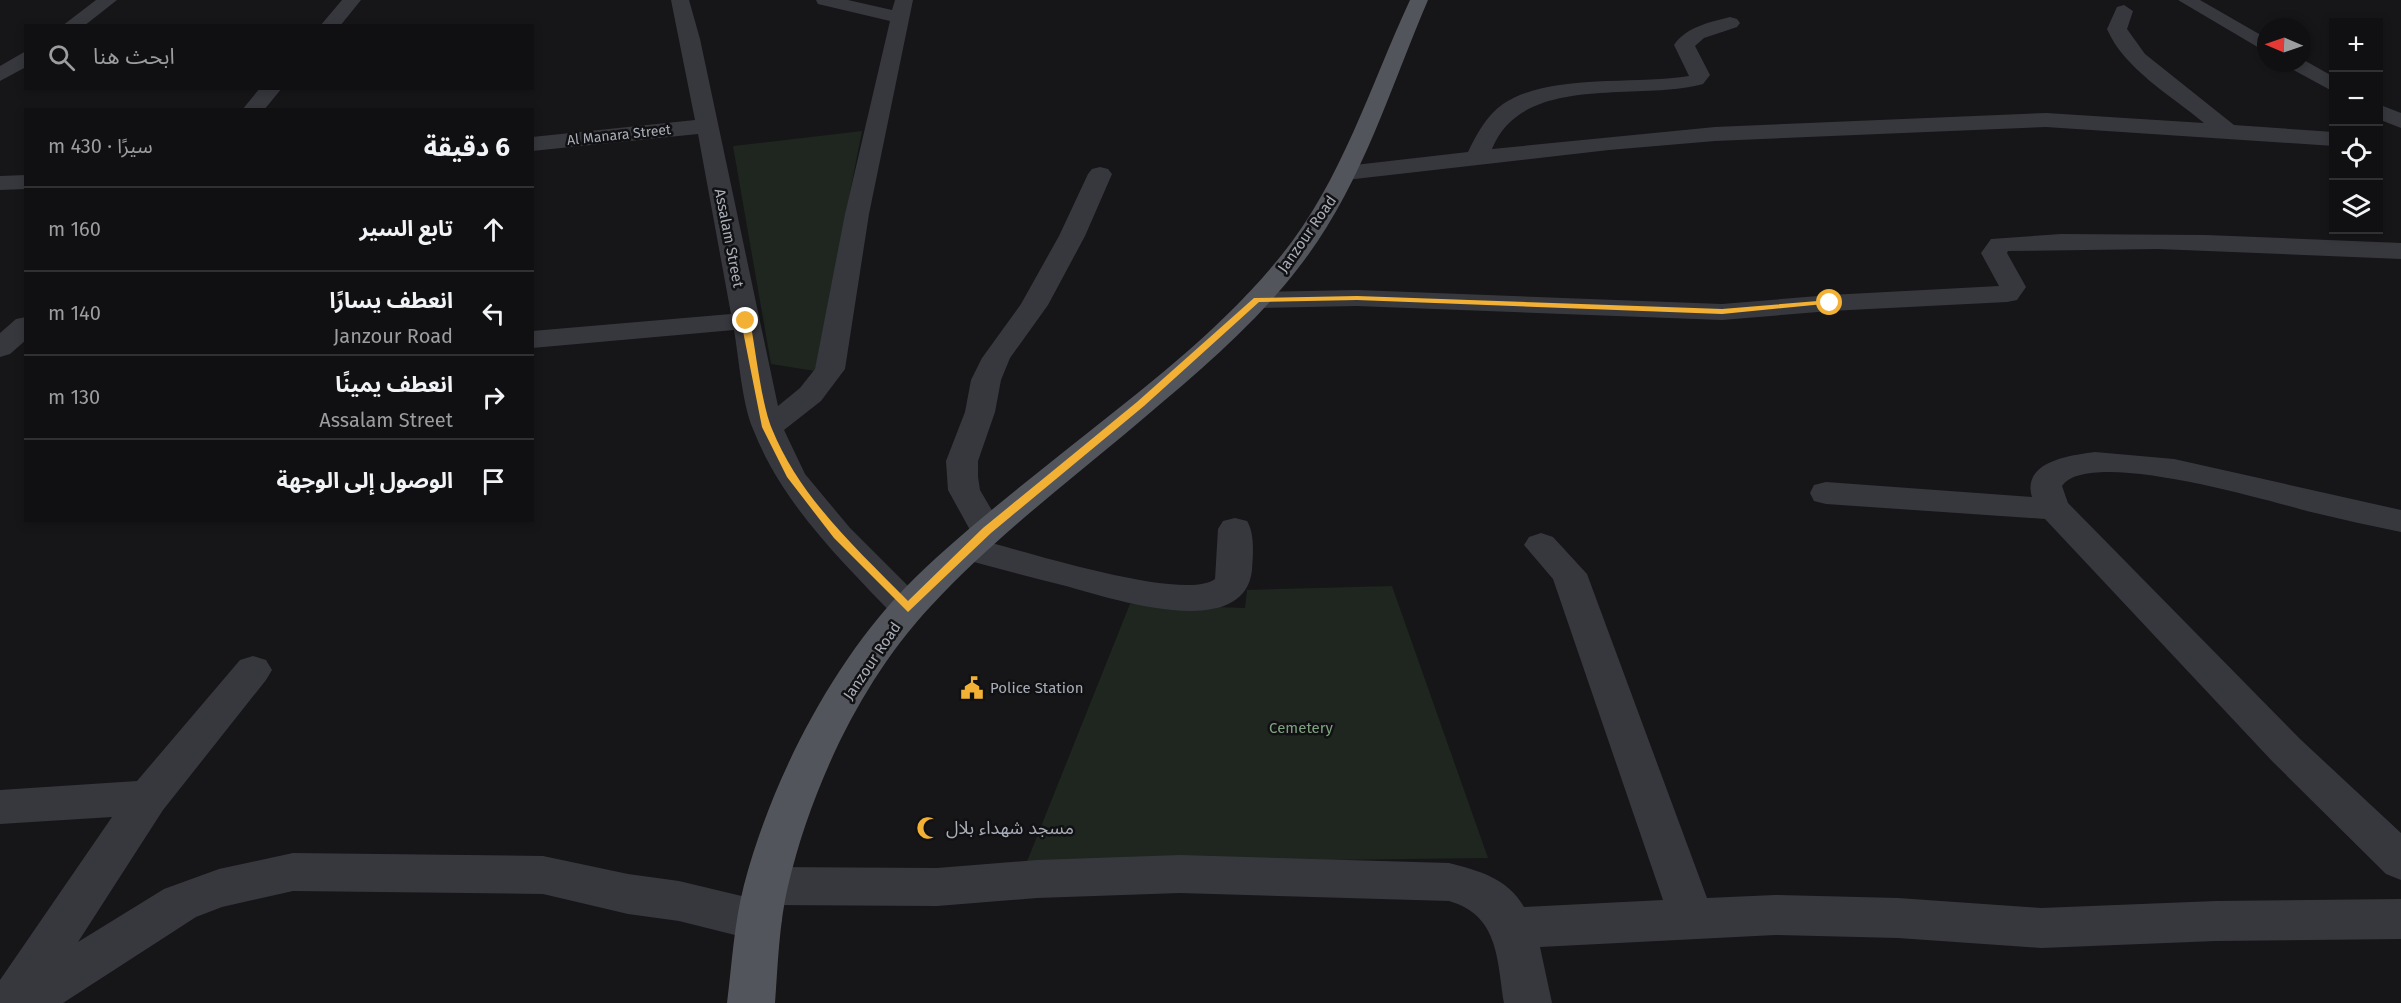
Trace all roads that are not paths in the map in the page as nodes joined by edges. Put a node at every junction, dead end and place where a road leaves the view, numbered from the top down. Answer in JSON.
{"nodes":[{"id":1,"x":108,"y":0,"type":"edge"},
{"id":2,"x":352,"y":0,"type":"edge"},
{"id":3,"x":680,"y":0,"type":"edge"},
{"id":4,"x":825,"y":0,"type":"edge"},
{"id":5,"x":1419,"y":0,"type":"edge"},
{"id":6,"x":2187,"y":0,"type":"edge"},
{"id":7,"x":902,"y":9,"type":"edge"},
{"id":8,"x":2124,"y":11,"type":"dead end"},
{"id":9,"x":1730,"y":23,"type":"dead end"},
{"id":10,"x":74,"y":24,"type":"edge"},
{"id":11,"x":332,"y":24,"type":"edge"},
{"id":12,"x":2257,"y":41,"type":"edge"},
{"id":13,"x":24,"y":58,"type":"edge"},
{"id":14,"x":2310,"y":72,"type":"edge"},
{"id":15,"x":0,"y":75,"type":"edge"},
{"id":16,"x":2329,"y":83,"type":"edge"},
{"id":17,"x":270,"y":90,"type":"edge"},
{"id":18,"x":254,"y":108,"type":"edge"},
{"id":19,"x":2383,"y":112,"type":"edge"},
{"id":20,"x":2401,"y":121,"type":"edge"},
{"id":21,"x":706,"y":126,"type":"junction"},
{"id":22,"x":2229,"y":132,"type":"junction"},
{"id":23,"x":2329,"y":139,"type":"edge"},
{"id":24,"x":534,"y":144,"type":"edge"},
{"id":25,"x":1478,"y":158,"type":"junction"},
{"id":26,"x":1346,"y":173,"type":"junction"},
{"id":27,"x":1100,"y":174,"type":"dead end"},
{"id":28,"x":24,"y":182,"type":"edge"},
{"id":29,"x":0,"y":183,"type":"edge"},
{"id":30,"x":2401,"y":251,"type":"edge"},
{"id":31,"x":1257,"y":300,"type":"junction"},
{"id":32,"x":746,"y":321,"type":"junction"},
{"id":33,"x":24,"y":327,"type":"edge"},
{"id":34,"x":534,"y":340,"type":"edge"},
{"id":35,"x":0,"y":348,"type":"edge"},
{"id":36,"x":767,"y":427,"type":"junction"},
{"id":37,"x":1826,"y":493,"type":"dead end"},
{"id":38,"x":2054,"y":509,"type":"junction"},
{"id":39,"x":2401,"y":521,"type":"edge"},
{"id":40,"x":1235,"y":529,"type":"dead end"},
{"id":41,"x":978,"y":540,"type":"junction"},
{"id":42,"x":1541,"y":545,"type":"dead end"},
{"id":43,"x":908,"y":608,"type":"junction"},
{"id":44,"x":253,"y":670,"type":"dead end"},
{"id":45,"x":148,"y":798,"type":"junction"},
{"id":46,"x":0,"y":807,"type":"edge"},
{"id":47,"x":2401,"y":861,"type":"edge"},
{"id":48,"x":763,"y":904,"type":"junction"},
{"id":49,"x":1692,"y":919,"type":"junction"},
{"id":50,"x":2401,"y":919,"type":"edge"},
{"id":51,"x":1512,"y":928,"type":"junction"},
{"id":52,"x":90,"y":962,"type":"junction"},
{"id":53,"x":12,"y":1003,"type":"edge"},
{"id":54,"x":22,"y":1003,"type":"edge"},
{"id":55,"x":70,"y":1003,"type":"edge"},
{"id":56,"x":751,"y":1003,"type":"edge"},
{"id":57,"x":1528,"y":1003,"type":"edge"}],
"edges":[{"from":1,"to":10,"type":"street"},
{"from":2,"to":11,"type":"street"},
{"from":3,"to":21,"type":"street","name":"Assalam Street"},
{"from":4,"to":7,"type":"street"},
{"from":5,"to":26,"type":"main road","name":"Janzour Road"},
{"from":6,"to":12,"type":"street"},
{"from":7,"to":36,"type":"street"},
{"from":8,"to":22,"type":"street"},
{"from":9,"to":25,"type":"street"},
{"from":13,"to":15,"type":"street"},
{"from":14,"to":16,"type":"street"},
{"from":17,"to":18,"type":"street"},
{"from":19,"to":20,"type":"street"},
{"from":21,"to":24,"type":"street","name":"Al Manara Street"},
{"from":21,"to":32,"type":"street","name":"Assalam Street"},
{"from":22,"to":23,"type":"street"},
{"from":22,"to":25,"type":"street"},
{"from":25,"to":26,"type":"street"},
{"from":26,"to":31,"type":"main road","name":"Janzour Road"},
{"from":27,"to":41,"type":"street"},
{"from":28,"to":29,"type":"street"},
{"from":30,"to":31,"type":"street"},
{"from":31,"to":41,"type":"main road","name":"Janzour Road"},
{"from":32,"to":34,"type":"street"},
{"from":32,"to":36,"type":"street","name":"Assalam Street"},
{"from":33,"to":35,"type":"street"},
{"from":36,"to":43,"type":"street","name":"Assalam Street"},
{"from":37,"to":38,"type":"street"},
{"from":38,"to":39,"type":"street"},
{"from":38,"to":47,"type":"street"},
{"from":40,"to":41,"type":"street"},
{"from":41,"to":43,"type":"main road","name":"Janzour Road"},
{"from":42,"to":49,"type":"street"},
{"from":43,"to":48,"type":"main road","name":"Janzour Road"},
{"from":44,"to":45,"type":"street"},
{"from":45,"to":46,"type":"street"},
{"from":45,"to":53,"type":"street"},
{"from":48,"to":51,"type":"street"},
{"from":48,"to":52,"type":"street"},
{"from":48,"to":56,"type":"main road","name":"Janzour Road"},
{"from":49,"to":50,"type":"street"},
{"from":49,"to":51,"type":"street"},
{"from":51,"to":57,"type":"street"},
{"from":52,"to":54,"type":"street"},
{"from":52,"to":55,"type":"street"}]}
